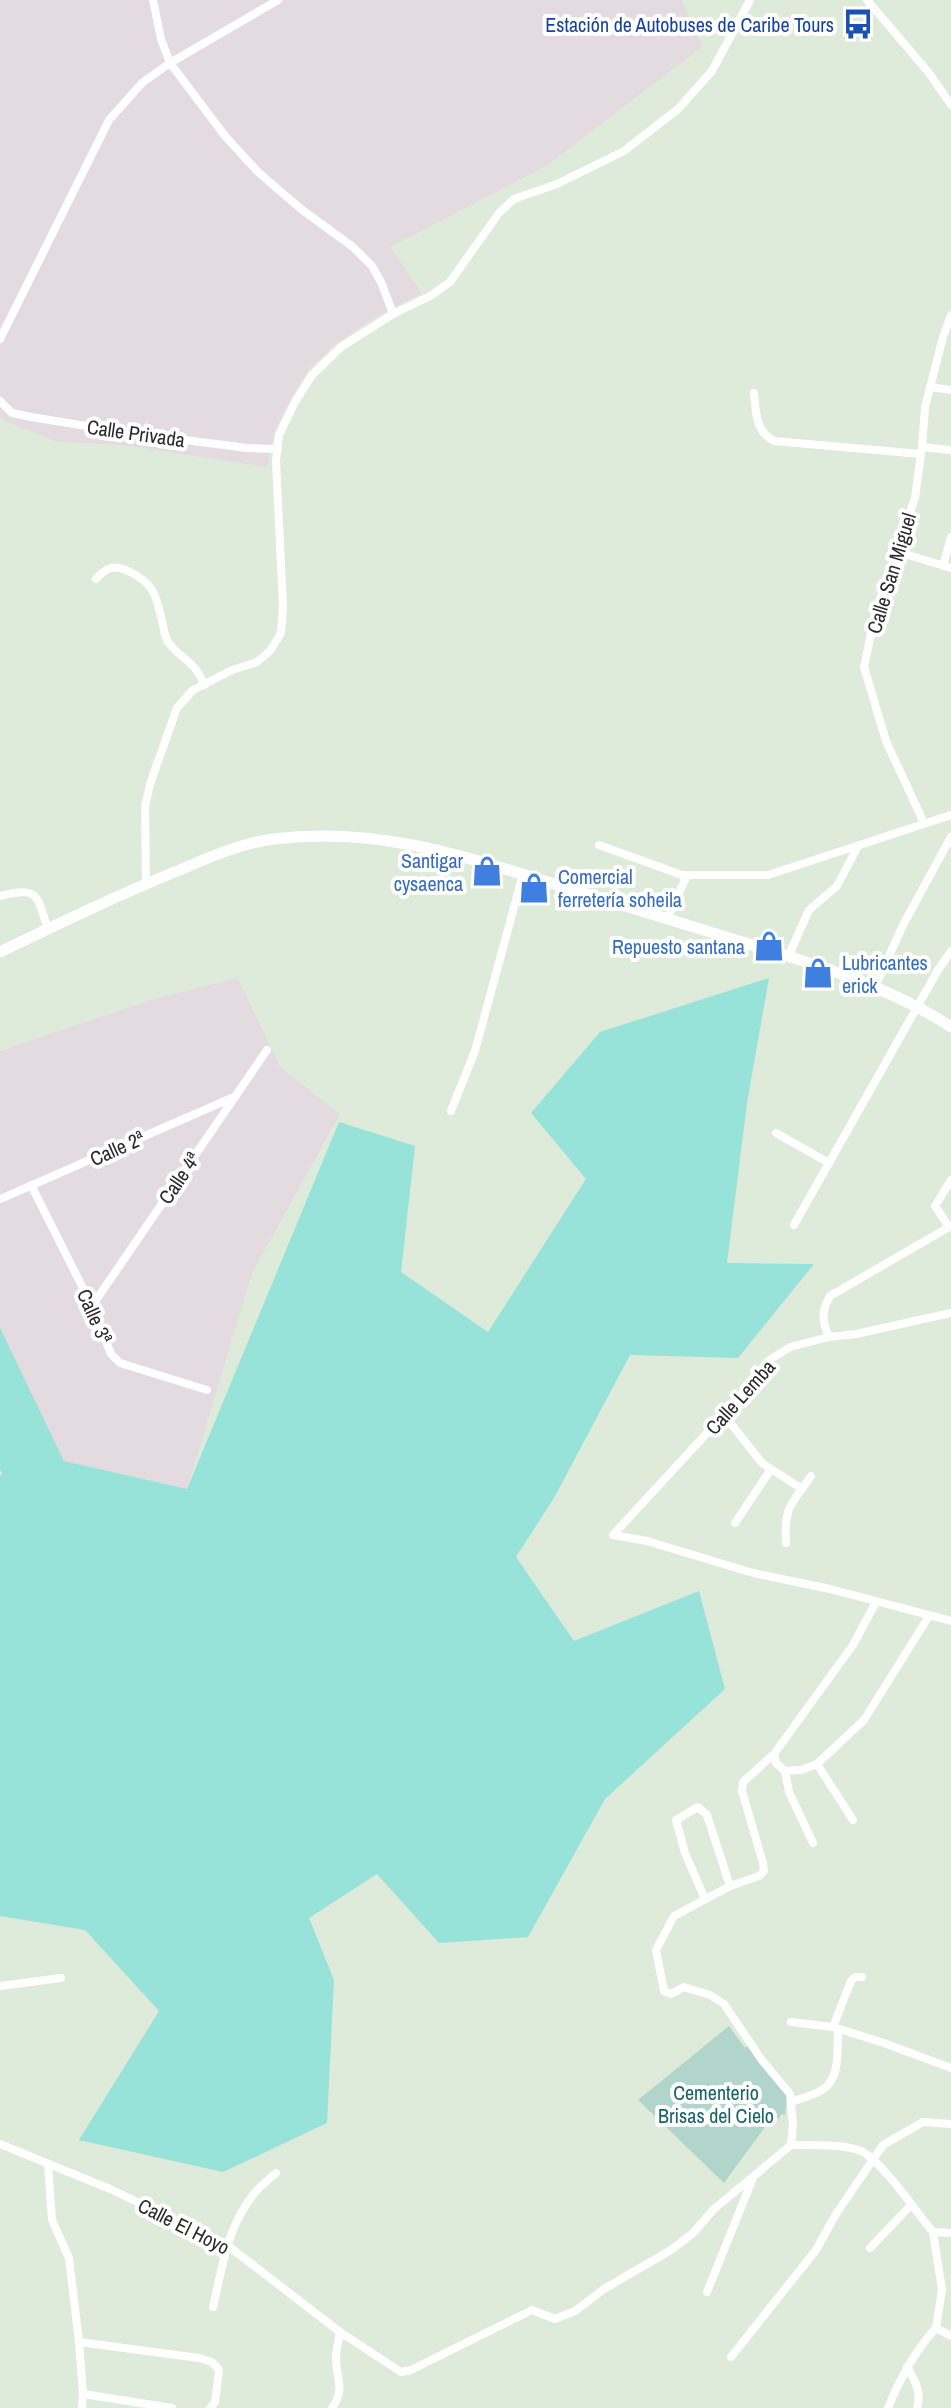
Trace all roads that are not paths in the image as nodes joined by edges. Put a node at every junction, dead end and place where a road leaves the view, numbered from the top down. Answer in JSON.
{"nodes":[{"id":1,"x":153,"y":0,"type":"edge"},
{"id":2,"x":278,"y":0,"type":"edge"},
{"id":3,"x":750,"y":0,"type":"edge"},
{"id":4,"x":867,"y":0,"type":"edge"},
{"id":5,"x":170,"y":63,"type":"junction"},
{"id":6,"x":951,"y":105,"type":"edge"},
{"id":7,"x":393,"y":314,"type":"junction"},
{"id":8,"x":951,"y":315,"type":"edge"},
{"id":9,"x":947,"y":338,"type":"edge"},
{"id":10,"x":0,"y":339,"type":"edge"},
{"id":11,"x":930,"y":387,"type":"junction"},
{"id":12,"x":951,"y":390,"type":"edge"},
{"id":13,"x":754,"y":393,"type":"dead end"},
{"id":14,"x":0,"y":401,"type":"edge"},
{"id":15,"x":278,"y":449,"type":"junction"},
{"id":16,"x":922,"y":450,"type":"junction"},
{"id":17,"x":951,"y":450,"type":"edge"},
{"id":18,"x":951,"y":537,"type":"edge"},
{"id":19,"x":895,"y":551,"type":"junction"},
{"id":20,"x":947,"y":567,"type":"edge"},
{"id":21,"x":96,"y":579,"type":"dead end"},
{"id":22,"x":204,"y":685,"type":"junction"},
{"id":23,"x":951,"y":815,"type":"edge"},
{"id":24,"x":924,"y":823,"type":"junction"},
{"id":25,"x":951,"y":837,"type":"edge"},
{"id":26,"x":599,"y":845,"type":"dead end"},
{"id":27,"x":858,"y":846,"type":"junction"},
{"id":28,"x":523,"y":874,"type":"junction"},
{"id":29,"x":687,"y":875,"type":"junction"},
{"id":30,"x":146,"y":883,"type":"junction"},
{"id":31,"x":0,"y":896,"type":"edge"},
{"id":32,"x":667,"y":919,"type":"junction"},
{"id":33,"x":48,"y":929,"type":"junction"},
{"id":34,"x":0,"y":952,"type":"edge"},
{"id":35,"x":950,"y":955,"type":"edge"},
{"id":36,"x":788,"y":957,"type":"junction"},
{"id":37,"x":874,"y":989,"type":"junction"},
{"id":38,"x":918,"y":1006,"type":"junction"},
{"id":39,"x":951,"y":1027,"type":"edge"},
{"id":40,"x":267,"y":1050,"type":"dead end"},
{"id":41,"x":234,"y":1096,"type":"junction"},
{"id":42,"x":451,"y":1111,"type":"dead end"},
{"id":43,"x":776,"y":1133,"type":"dead end"},
{"id":44,"x":829,"y":1163,"type":"junction"},
{"id":45,"x":951,"y":1180,"type":"edge"},
{"id":46,"x":31,"y":1185,"type":"junction"},
{"id":47,"x":0,"y":1199,"type":"edge"},
{"id":48,"x":794,"y":1225,"type":"dead end"},
{"id":49,"x":950,"y":1227,"type":"edge"},
{"id":50,"x":92,"y":1306,"type":"junction"},
{"id":51,"x":951,"y":1313,"type":"edge"},
{"id":52,"x":829,"y":1337,"type":"junction"},
{"id":53,"x":207,"y":1390,"type":"dead end"},
{"id":54,"x":724,"y":1415,"type":"junction"},
{"id":55,"x":771,"y":1469,"type":"junction"},
{"id":56,"x":811,"y":1476,"type":"dead end"},
{"id":57,"x":802,"y":1489,"type":"junction"},
{"id":58,"x":735,"y":1523,"type":"dead end"},
{"id":59,"x":786,"y":1543,"type":"dead end"},
{"id":60,"x":876,"y":1602,"type":"junction"},
{"id":61,"x":929,"y":1616,"type":"junction"},
{"id":62,"x":951,"y":1621,"type":"edge"},
{"id":63,"x":774,"y":1754,"type":"junction"},
{"id":64,"x":817,"y":1764,"type":"junction"},
{"id":65,"x":785,"y":1771,"type":"junction"},
{"id":66,"x":853,"y":1820,"type":"dead end"},
{"id":67,"x":813,"y":1843,"type":"dead end"},
{"id":68,"x":730,"y":1886,"type":"junction"},
{"id":69,"x":705,"y":1899,"type":"junction"},
{"id":70,"x":862,"y":1977,"type":"dead end"},
{"id":71,"x":61,"y":1978,"type":"dead end"},
{"id":72,"x":0,"y":1986,"type":"edge"},
{"id":73,"x":791,"y":2022,"type":"dead end"},
{"id":74,"x":835,"y":2028,"type":"junction"},
{"id":75,"x":951,"y":2068,"type":"edge"},
{"id":76,"x":791,"y":2102,"type":"junction"},
{"id":77,"x":951,"y":2124,"type":"edge"},
{"id":78,"x":0,"y":2144,"type":"edge"},
{"id":79,"x":791,"y":2145,"type":"junction"},
{"id":80,"x":873,"y":2159,"type":"junction"},
{"id":81,"x":48,"y":2164,"type":"junction"},
{"id":82,"x":276,"y":2173,"type":"dead end"},
{"id":83,"x":753,"y":2177,"type":"junction"},
{"id":84,"x":911,"y":2205,"type":"junction"},
{"id":85,"x":933,"y":2232,"type":"junction"},
{"id":86,"x":951,"y":2233,"type":"edge"},
{"id":87,"x":227,"y":2245,"type":"junction"},
{"id":88,"x":870,"y":2248,"type":"dead end"},
{"id":89,"x":707,"y":2292,"type":"dead end"},
{"id":90,"x":213,"y":2307,"type":"dead end"},
{"id":91,"x":936,"y":2328,"type":"junction"},
{"id":92,"x":340,"y":2332,"type":"junction"},
{"id":93,"x":951,"y":2336,"type":"edge"},
{"id":94,"x":79,"y":2342,"type":"junction"},
{"id":95,"x":731,"y":2357,"type":"dead end"},
{"id":96,"x":907,"y":2367,"type":"junction"},
{"id":97,"x":83,"y":2394,"type":"junction"},
{"id":98,"x":82,"y":2408,"type":"edge"},
{"id":99,"x":172,"y":2408,"type":"edge"},
{"id":100,"x":210,"y":2408,"type":"edge"},
{"id":101,"x":332,"y":2408,"type":"edge"},
{"id":102,"x":888,"y":2408,"type":"edge"},
{"id":103,"x":917,"y":2408,"type":"edge"}],
"edges":[{"from":1,"to":5,"type":"street"},
{"from":2,"to":5,"type":"street"},
{"from":3,"to":7,"type":"street"},
{"from":4,"to":6,"type":"street"},
{"from":5,"to":7,"type":"street"},
{"from":5,"to":10,"type":"street"},
{"from":7,"to":15,"type":"street"},
{"from":8,"to":9,"type":"street","name":"Calle San Miguel"},
{"from":9,"to":11,"type":"street","name":"Calle San Miguel"},
{"from":11,"to":12,"type":"street"},
{"from":11,"to":16,"type":"street","name":"Calle San Miguel"},
{"from":13,"to":16,"type":"street"},
{"from":14,"to":15,"type":"street","name":"Calle Privada"},
{"from":15,"to":22,"type":"street"},
{"from":16,"to":17,"type":"street"},
{"from":16,"to":19,"type":"street","name":"Calle San Miguel"},
{"from":18,"to":20,"type":"street"},
{"from":19,"to":20,"type":"street"},
{"from":19,"to":24,"type":"street","name":"Calle San Miguel"},
{"from":21,"to":22,"type":"street"},
{"from":22,"to":30,"type":"street"},
{"from":23,"to":24,"type":"street"},
{"from":24,"to":27,"type":"street"},
{"from":25,"to":37,"type":"street"},
{"from":26,"to":29,"type":"street"},
{"from":27,"to":29,"type":"street"},
{"from":27,"to":36,"type":"street"},
{"from":28,"to":30,"type":"street"},
{"from":28,"to":32,"type":"street"},
{"from":28,"to":42,"type":"street"},
{"from":29,"to":32,"type":"street"},
{"from":30,"to":33,"type":"street"},
{"from":31,"to":33,"type":"street"},
{"from":32,"to":36,"type":"street"},
{"from":33,"to":34,"type":"street"},
{"from":35,"to":38,"type":"street"},
{"from":36,"to":37,"type":"street"},
{"from":37,"to":38,"type":"street"},
{"from":38,"to":39,"type":"street"},
{"from":38,"to":44,"type":"street"},
{"from":40,"to":41,"type":"street","name":"Calle 4ª"},
{"from":41,"to":46,"type":"street","name":"Calle 2ª"},
{"from":41,"to":50,"type":"street","name":"Calle 4ª"},
{"from":43,"to":44,"type":"street"},
{"from":44,"to":48,"type":"street"},
{"from":45,"to":49,"type":"street"},
{"from":46,"to":47,"type":"street","name":"Calle 2ª"},
{"from":46,"to":50,"type":"street","name":"Calle 3ª"},
{"from":49,"to":52,"type":"street"},
{"from":50,"to":53,"type":"street","name":"Calle 3ª"},
{"from":51,"to":52,"type":"street","name":"Calle Lemba"},
{"from":52,"to":54,"type":"street","name":"Calle Lemba"},
{"from":54,"to":55,"type":"street"},
{"from":54,"to":60,"type":"street","name":"Calle Lemba"},
{"from":55,"to":57,"type":"street"},
{"from":55,"to":58,"type":"street"},
{"from":56,"to":57,"type":"street"},
{"from":57,"to":59,"type":"street"},
{"from":60,"to":61,"type":"street"},
{"from":60,"to":63,"type":"street"},
{"from":61,"to":62,"type":"street"},
{"from":61,"to":64,"type":"street"},
{"from":63,"to":65,"type":"street"},
{"from":63,"to":68,"type":"street"},
{"from":64,"to":65,"type":"street"},
{"from":64,"to":66,"type":"street"},
{"from":65,"to":67,"type":"street"},
{"from":68,"to":69,"type":"street"},
{"from":68,"to":69,"type":"street"},
{"from":69,"to":76,"type":"street"},
{"from":70,"to":74,"type":"street"},
{"from":71,"to":72,"type":"street"},
{"from":73,"to":74,"type":"street"},
{"from":74,"to":75,"type":"street"},
{"from":74,"to":76,"type":"street"},
{"from":76,"to":79,"type":"street"},
{"from":77,"to":80,"type":"street"},
{"from":78,"to":81,"type":"street","name":"Calle El Hoyo"},
{"from":79,"to":80,"type":"street"},
{"from":79,"to":83,"type":"street"},
{"from":80,"to":84,"type":"street"},
{"from":80,"to":95,"type":"street"},
{"from":81,"to":87,"type":"street","name":"Calle El Hoyo"},
{"from":81,"to":94,"type":"street"},
{"from":82,"to":87,"type":"street"},
{"from":83,"to":89,"type":"street"},
{"from":83,"to":92,"type":"street","name":"Calle El Hoyo"},
{"from":84,"to":85,"type":"street"},
{"from":84,"to":88,"type":"street"},
{"from":85,"to":86,"type":"street"},
{"from":85,"to":91,"type":"street"},
{"from":87,"to":90,"type":"street"},
{"from":87,"to":92,"type":"street","name":"Calle El Hoyo"},
{"from":91,"to":93,"type":"street"},
{"from":91,"to":96,"type":"street"},
{"from":92,"to":101,"type":"street"},
{"from":94,"to":97,"type":"street"},
{"from":94,"to":100,"type":"street"},
{"from":96,"to":102,"type":"street"},
{"from":96,"to":103,"type":"street"},
{"from":97,"to":98,"type":"street"},
{"from":97,"to":99,"type":"street"}]}
